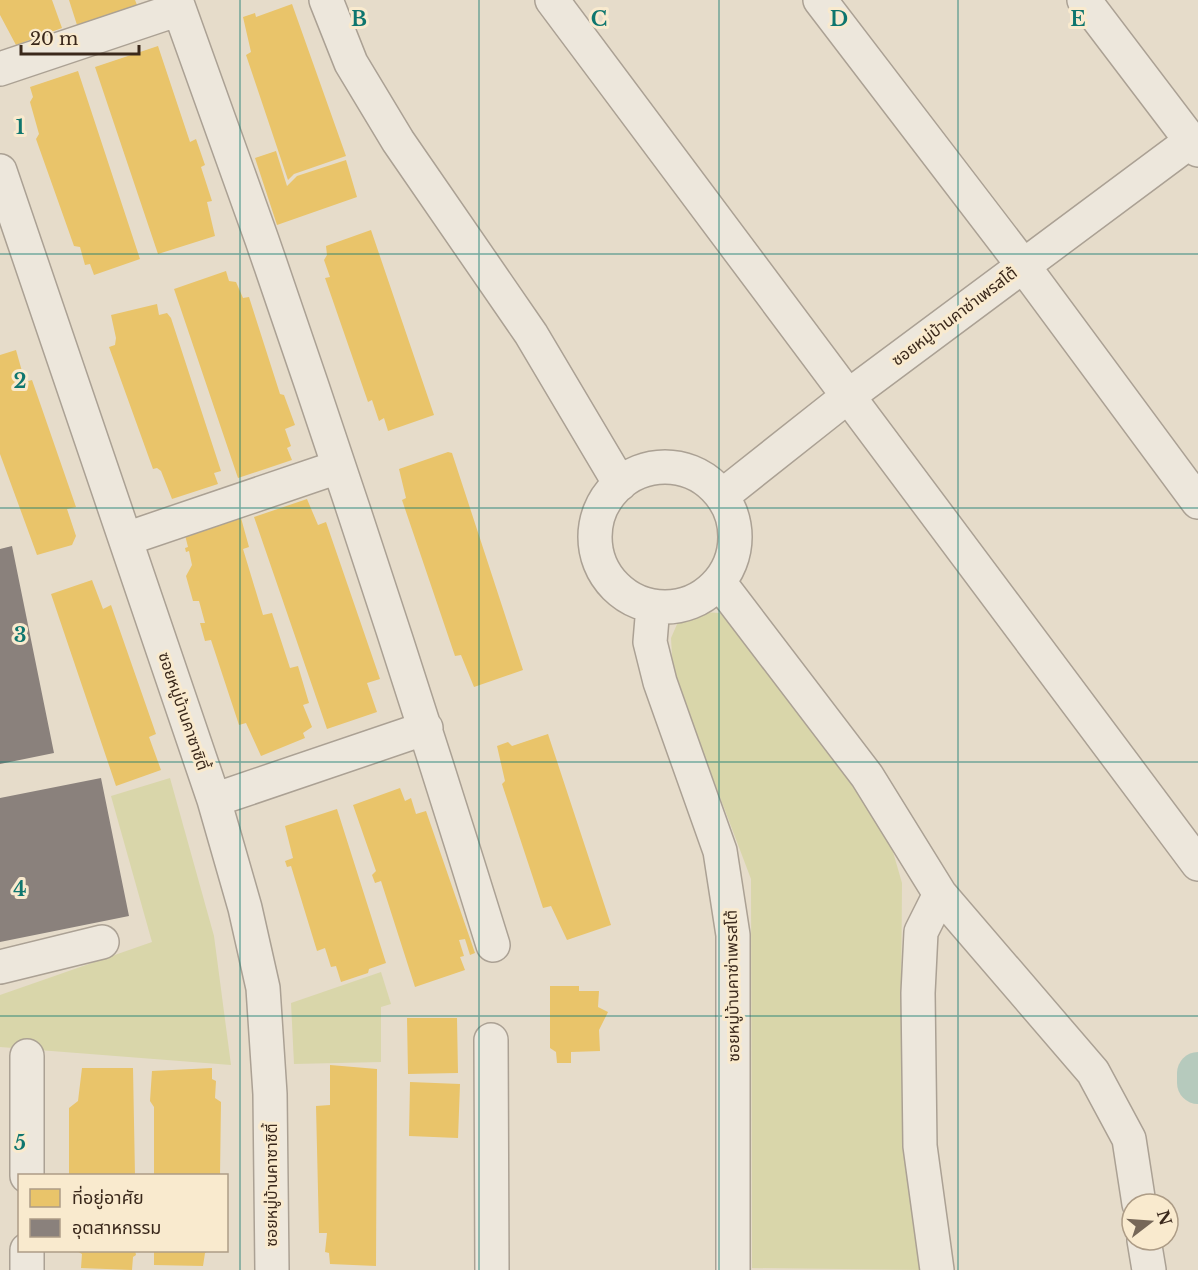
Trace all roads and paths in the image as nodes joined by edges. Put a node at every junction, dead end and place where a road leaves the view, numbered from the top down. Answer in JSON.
{"nodes":[{"id":1,"x":326,"y":0,"type":"edge"},
{"id":2,"x":552,"y":0,"type":"edge"},
{"id":3,"x":820,"y":0,"type":"edge"},
{"id":4,"x":1084,"y":0,"type":"edge"},
{"id":5,"x":178,"y":4,"type":"edge"},
{"id":6,"x":0,"y":69,"type":"edge"},
{"id":7,"x":1194,"y":146,"type":"edge"},
{"id":8,"x":0,"y":171,"type":"edge"},
{"id":9,"x":1022,"y":264,"type":"junction"},
{"id":10,"x":847,"y":397,"type":"junction"},
{"id":11,"x":339,"y":467,"type":"junction"},
{"id":12,"x":620,"y":484,"type":"junction"},
{"id":13,"x":722,"y":496,"type":"junction"},
{"id":14,"x":1198,"y":502,"type":"edge"},
{"id":15,"x":126,"y":539,"type":"junction"},
{"id":16,"x":719,"y":582,"type":"junction"},
{"id":17,"x":653,"y":606,"type":"junction"},
{"id":18,"x":426,"y":728,"type":"junction"},
{"id":19,"x":214,"y":800,"type":"junction"},
{"id":20,"x":1198,"y":864,"type":"edge"},
{"id":21,"x":940,"y":894,"type":"junction"},
{"id":22,"x":102,"y":942,"type":"dead end"},
{"id":23,"x":493,"y":945,"type":"dead end"},
{"id":24,"x":0,"y":967,"type":"edge"},
{"id":25,"x":491,"y":1040,"type":"dead end"},
{"id":26,"x":27,"y":1056,"type":"dead end"},
{"id":27,"x":27,"y":1174,"type":"edge"},
{"id":28,"x":1137,"y":1192,"type":"edge"},
{"id":29,"x":27,"y":1252,"type":"edge"},
{"id":30,"x":1146,"y":1252,"type":"edge"},
{"id":31,"x":27,"y":1270,"type":"edge"},
{"id":32,"x":272,"y":1270,"type":"edge"},
{"id":33,"x":492,"y":1270,"type":"edge"},
{"id":34,"x":733,"y":1270,"type":"edge"},
{"id":35,"x":937,"y":1270,"type":"edge"},
{"id":36,"x":1149,"y":1270,"type":"edge"}],
"edges":[{"from":1,"to":12,"type":"street"},
{"from":2,"to":10,"type":"street"},
{"from":3,"to":9,"type":"street"},
{"from":4,"to":7,"type":"street"},
{"from":5,"to":6,"type":"street"},
{"from":5,"to":11,"type":"street"},
{"from":7,"to":9,"type":"street","name":"ซอยหมู่บ้านคาซ่าเพรสโต้"},
{"from":8,"to":15,"type":"street","name":"ซอยหมู่บ้านคาซาซิตี้"},
{"from":9,"to":10,"type":"street","name":"ซอยหมู่บ้านคาซ่าเพรสโต้"},
{"from":9,"to":14,"type":"street"},
{"from":10,"to":13,"type":"street","name":"ซอยหมู่บ้านคาซ่าเพรสโต้"},
{"from":10,"to":20,"type":"street"},
{"from":11,"to":15,"type":"street"},
{"from":11,"to":18,"type":"street"},
{"from":12,"to":13,"type":"street"},
{"from":12,"to":17,"type":"street"},
{"from":13,"to":16,"type":"street"},
{"from":15,"to":19,"type":"street","name":"ซอยหมู่บ้านคาซาซิตี้"},
{"from":16,"to":17,"type":"street"},
{"from":16,"to":21,"type":"street"},
{"from":17,"to":34,"type":"street","name":"ซอยหมู่บ้านคาซ่าเพรสโต้"},
{"from":18,"to":19,"type":"street"},
{"from":18,"to":23,"type":"street"},
{"from":19,"to":32,"type":"street","name":"ซอยหมู่บ้านคาซาซิตี้"},
{"from":21,"to":28,"type":"street"},
{"from":21,"to":35,"type":"street"},
{"from":22,"to":24,"type":"street"},
{"from":25,"to":33,"type":"street"},
{"from":26,"to":27,"type":"street"},
{"from":29,"to":31,"type":"street"},
{"from":30,"to":36,"type":"street"}]}
